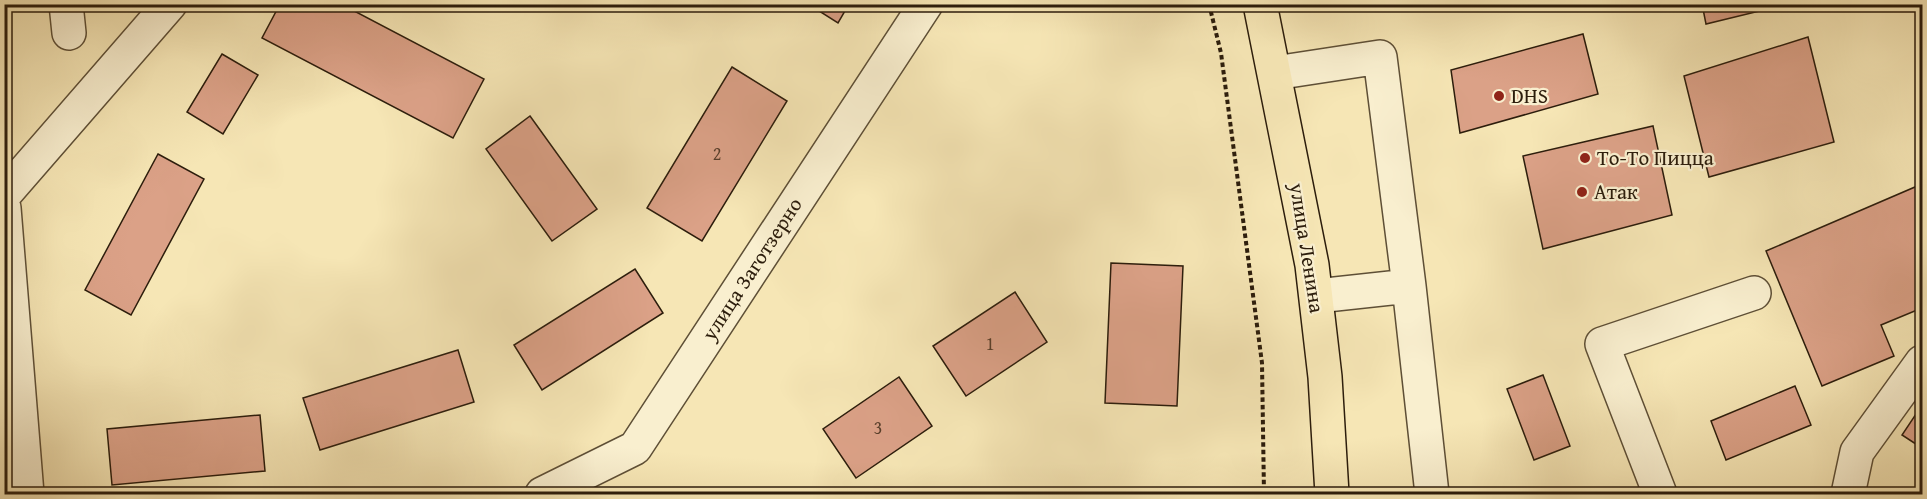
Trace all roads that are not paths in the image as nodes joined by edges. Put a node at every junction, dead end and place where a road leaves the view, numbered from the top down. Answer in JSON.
{"nodes":[{"id":1,"x":170,"y":4,"type":"edge"},
{"id":2,"x":926,"y":4,"type":"edge"},
{"id":3,"x":1260,"y":4,"type":"edge"},
{"id":4,"x":1275,"y":73,"type":"junction"},
{"id":5,"x":4,"y":195,"type":"edge"},
{"id":6,"x":4,"y":208,"type":"edge"},
{"id":7,"x":1409,"y":286,"type":"junction"},
{"id":8,"x":1754,"y":293,"type":"dead end"},
{"id":9,"x":1317,"y":296,"type":"junction"},
{"id":10,"x":1923,"y":362,"type":"edge"},
{"id":11,"x":27,"y":495,"type":"edge"},
{"id":12,"x":542,"y":495,"type":"edge"},
{"id":13,"x":1332,"y":495,"type":"edge"},
{"id":14,"x":1432,"y":495,"type":"edge"},
{"id":15,"x":1660,"y":495,"type":"edge"},
{"id":16,"x":1848,"y":495,"type":"edge"}],
"edges":[{"from":1,"to":5,"type":"street"},
{"from":2,"to":12,"type":"street","name":"улица Заготзерно"},
{"from":3,"to":4,"type":"main road","name":"улица Ленина"},
{"from":4,"to":7,"type":"street"},
{"from":4,"to":9,"type":"main road","name":"улица Ленина"},
{"from":6,"to":11,"type":"street"},
{"from":7,"to":9,"type":"street"},
{"from":7,"to":14,"type":"street"},
{"from":8,"to":15,"type":"street"},
{"from":9,"to":13,"type":"main road","name":"улица Ленина"},
{"from":10,"to":16,"type":"street"}]}
